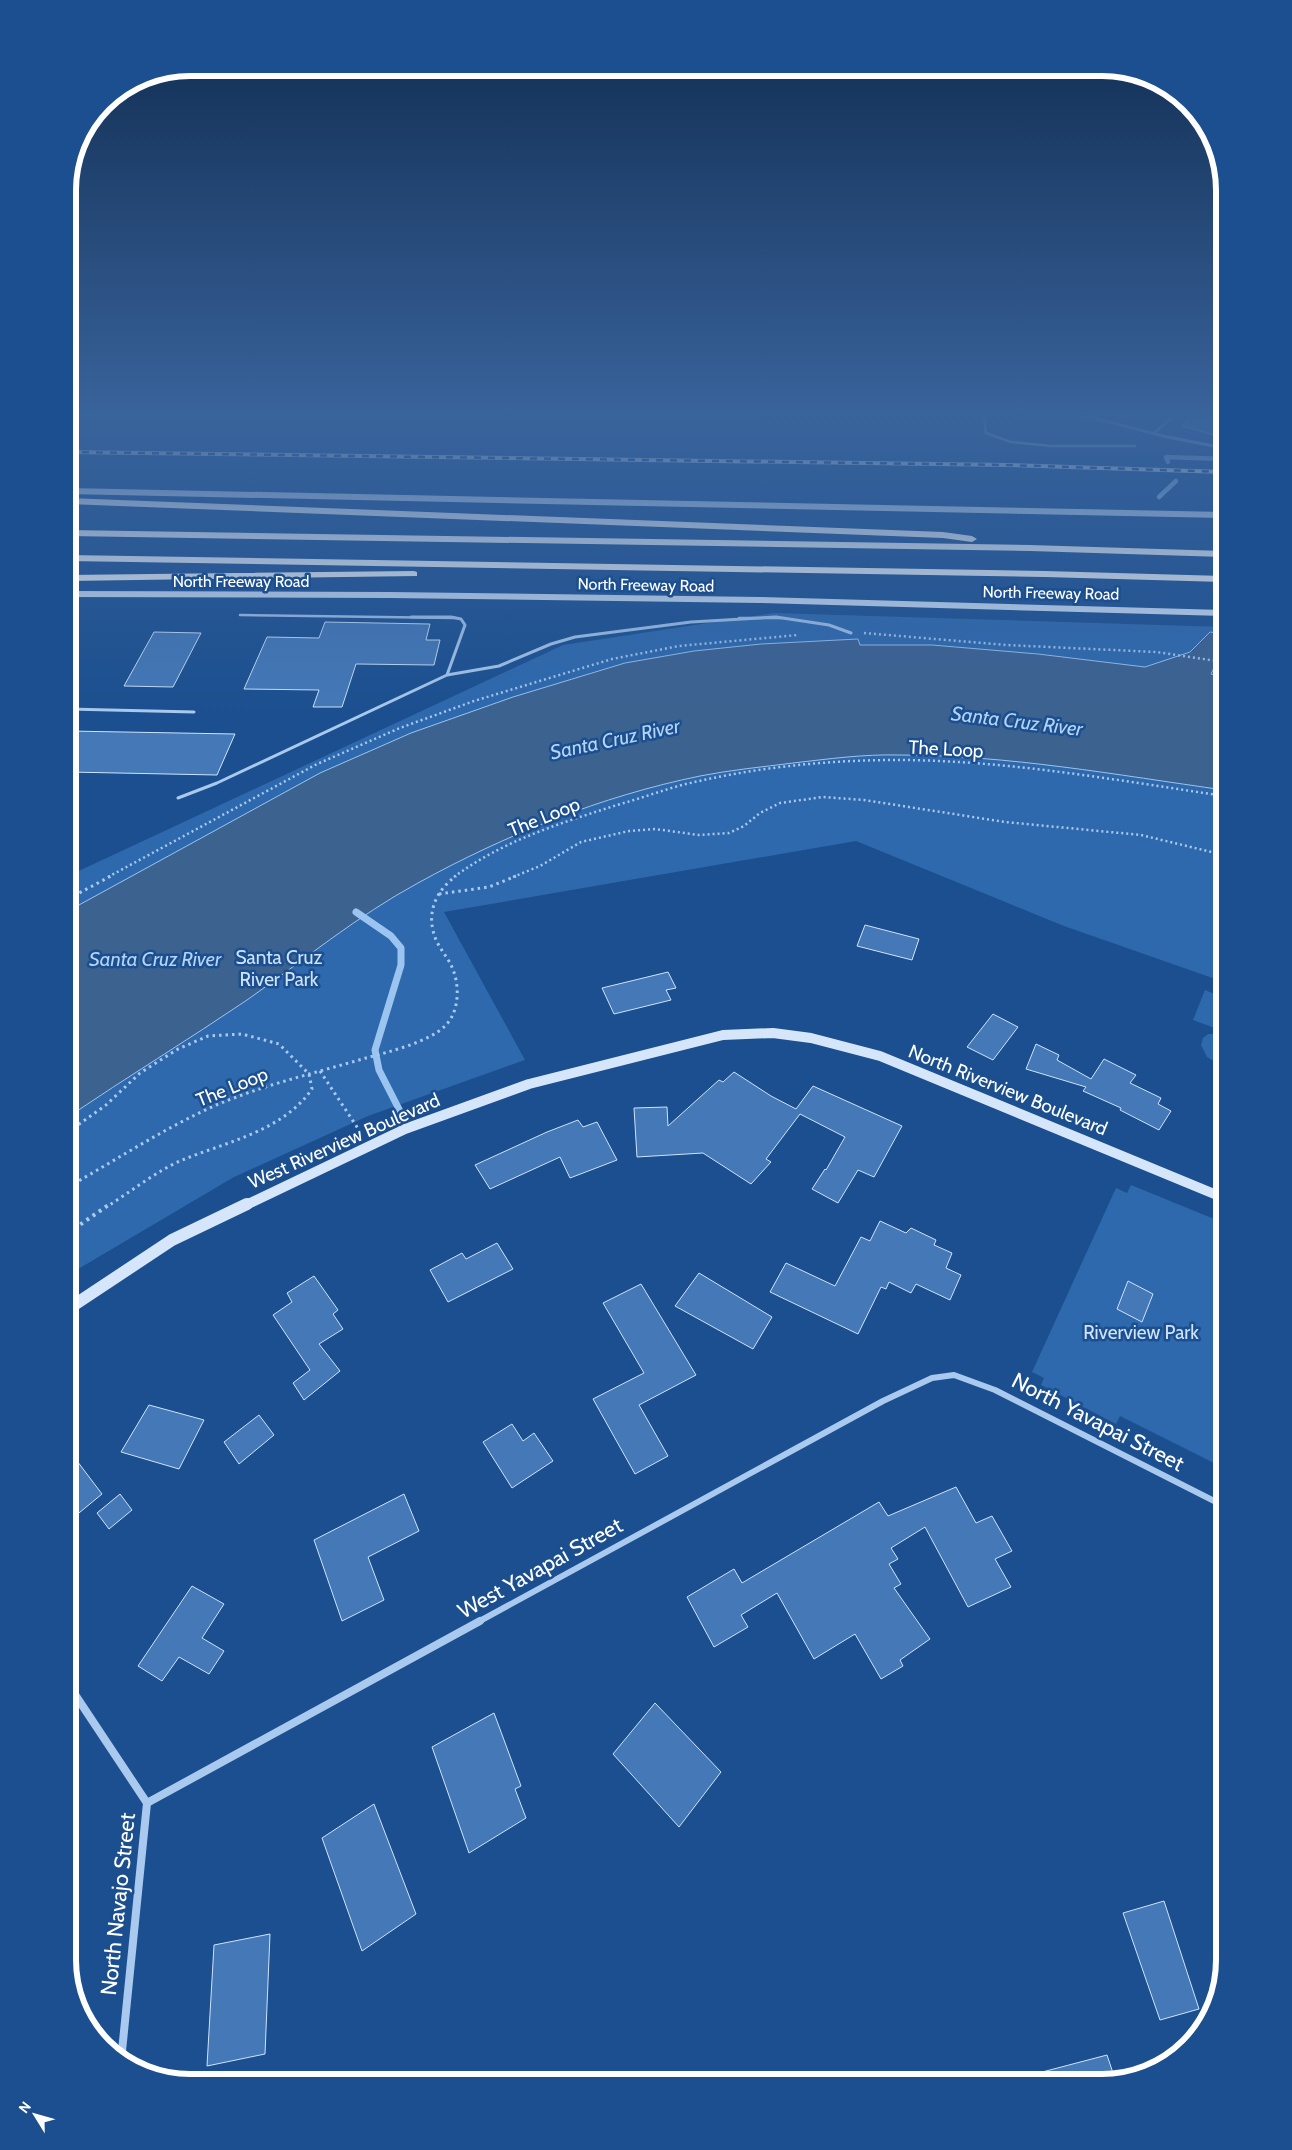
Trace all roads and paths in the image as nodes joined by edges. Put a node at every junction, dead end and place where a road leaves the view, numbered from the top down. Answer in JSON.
{"nodes":[{"id":1,"x":386,"y":513,"type":"edge"},
{"id":2,"x":1168,"y":513,"type":"edge"},
{"id":3,"x":1216,"y":515,"type":"edge"},
{"id":4,"x":76,"y":533,"type":"edge"},
{"id":5,"x":1030,"y":548,"type":"junction"},
{"id":6,"x":1216,"y":554,"type":"edge"},
{"id":7,"x":76,"y":558,"type":"edge"},
{"id":8,"x":778,"y":570,"type":"junction"},
{"id":9,"x":76,"y":578,"type":"edge"},
{"id":10,"x":1216,"y":579,"type":"edge"},
{"id":11,"x":76,"y":594,"type":"edge"},
{"id":12,"x":1216,"y":612,"type":"edge"},
{"id":13,"x":240,"y":615,"type":"dead end"},
{"id":14,"x":851,"y":633,"type":"joint"},
{"id":15,"x":806,"y":634,"type":"dead end"},
{"id":16,"x":1216,"y":661,"type":"edge"},
{"id":17,"x":447,"y":675,"type":"junction"},
{"id":18,"x":76,"y":709,"type":"edge"},
{"id":19,"x":194,"y":712,"type":"dead end"},
{"id":20,"x":1216,"y":795,"type":"edge"},
{"id":21,"x":178,"y":798,"type":"dead end"},
{"id":22,"x":1216,"y":853,"type":"edge"},
{"id":23,"x":438,"y":894,"type":"junction"},
{"id":24,"x":76,"y":895,"type":"edge"},
{"id":25,"x":773,"y":1033,"type":"joint"},
{"id":26,"x":320,"y":1071,"type":"junction"},
{"id":27,"x":308,"y":1074,"type":"junction"},
{"id":28,"x":76,"y":1126,"type":"edge"},
{"id":29,"x":370,"y":1146,"type":"junction"},
{"id":30,"x":76,"y":1183,"type":"edge"},
{"id":31,"x":1216,"y":1195,"type":"edge"},
{"id":32,"x":76,"y":1227,"type":"edge"},
{"id":33,"x":76,"y":1304,"type":"edge"},
{"id":34,"x":954,"y":1376,"type":"joint"},
{"id":35,"x":1216,"y":1502,"type":"edge"},
{"id":36,"x":76,"y":1696,"type":"edge"},
{"id":37,"x":147,"y":1803,"type":"junction"},
{"id":38,"x":122,"y":2051,"type":"edge"}],
"edges":[{"from":1,"to":5,"type":"highway"},
{"from":2,"to":3,"type":"main road"},
{"from":4,"to":5,"type":"highway"},
{"from":5,"to":6,"type":"highway"},
{"from":7,"to":8,"type":"highway"},
{"from":8,"to":9,"type":"highway"},
{"from":8,"to":10,"type":"highway"},
{"from":11,"to":12,"type":"main road","name":"North Freeway Road"},
{"from":13,"to":17,"type":"lane"},
{"from":14,"to":16,"type":"path"},
{"from":14,"to":17,"type":"lane"},
{"from":15,"to":24,"type":"path"},
{"from":17,"to":21,"type":"lane"},
{"from":18,"to":19,"type":"lane"},
{"from":20,"to":23,"type":"path","name":"The Loop"},
{"from":22,"to":23,"type":"path"},
{"from":23,"to":26,"type":"path","name":"The Loop"},
{"from":25,"to":29,"type":"main road","name":"West Riverview Boulevard"},
{"from":25,"to":31,"type":"main road","name":"North Riverview Boulevard"},
{"from":26,"to":27,"type":"path","name":"The Loop"},
{"from":26,"to":29,"type":"path"},
{"from":27,"to":28,"type":"path"},
{"from":27,"to":30,"type":"path","name":"The Loop"},
{"from":27,"to":32,"type":"path"},
{"from":29,"to":33,"type":"main road","name":"West Riverview Boulevard"},
{"from":34,"to":35,"type":"street","name":"North Yavapai Street"},
{"from":34,"to":37,"type":"street","name":"West Yavapai Street"},
{"from":36,"to":37,"type":"street","name":"North Navajo Street"},
{"from":37,"to":38,"type":"street","name":"North Navajo Street"}]}
